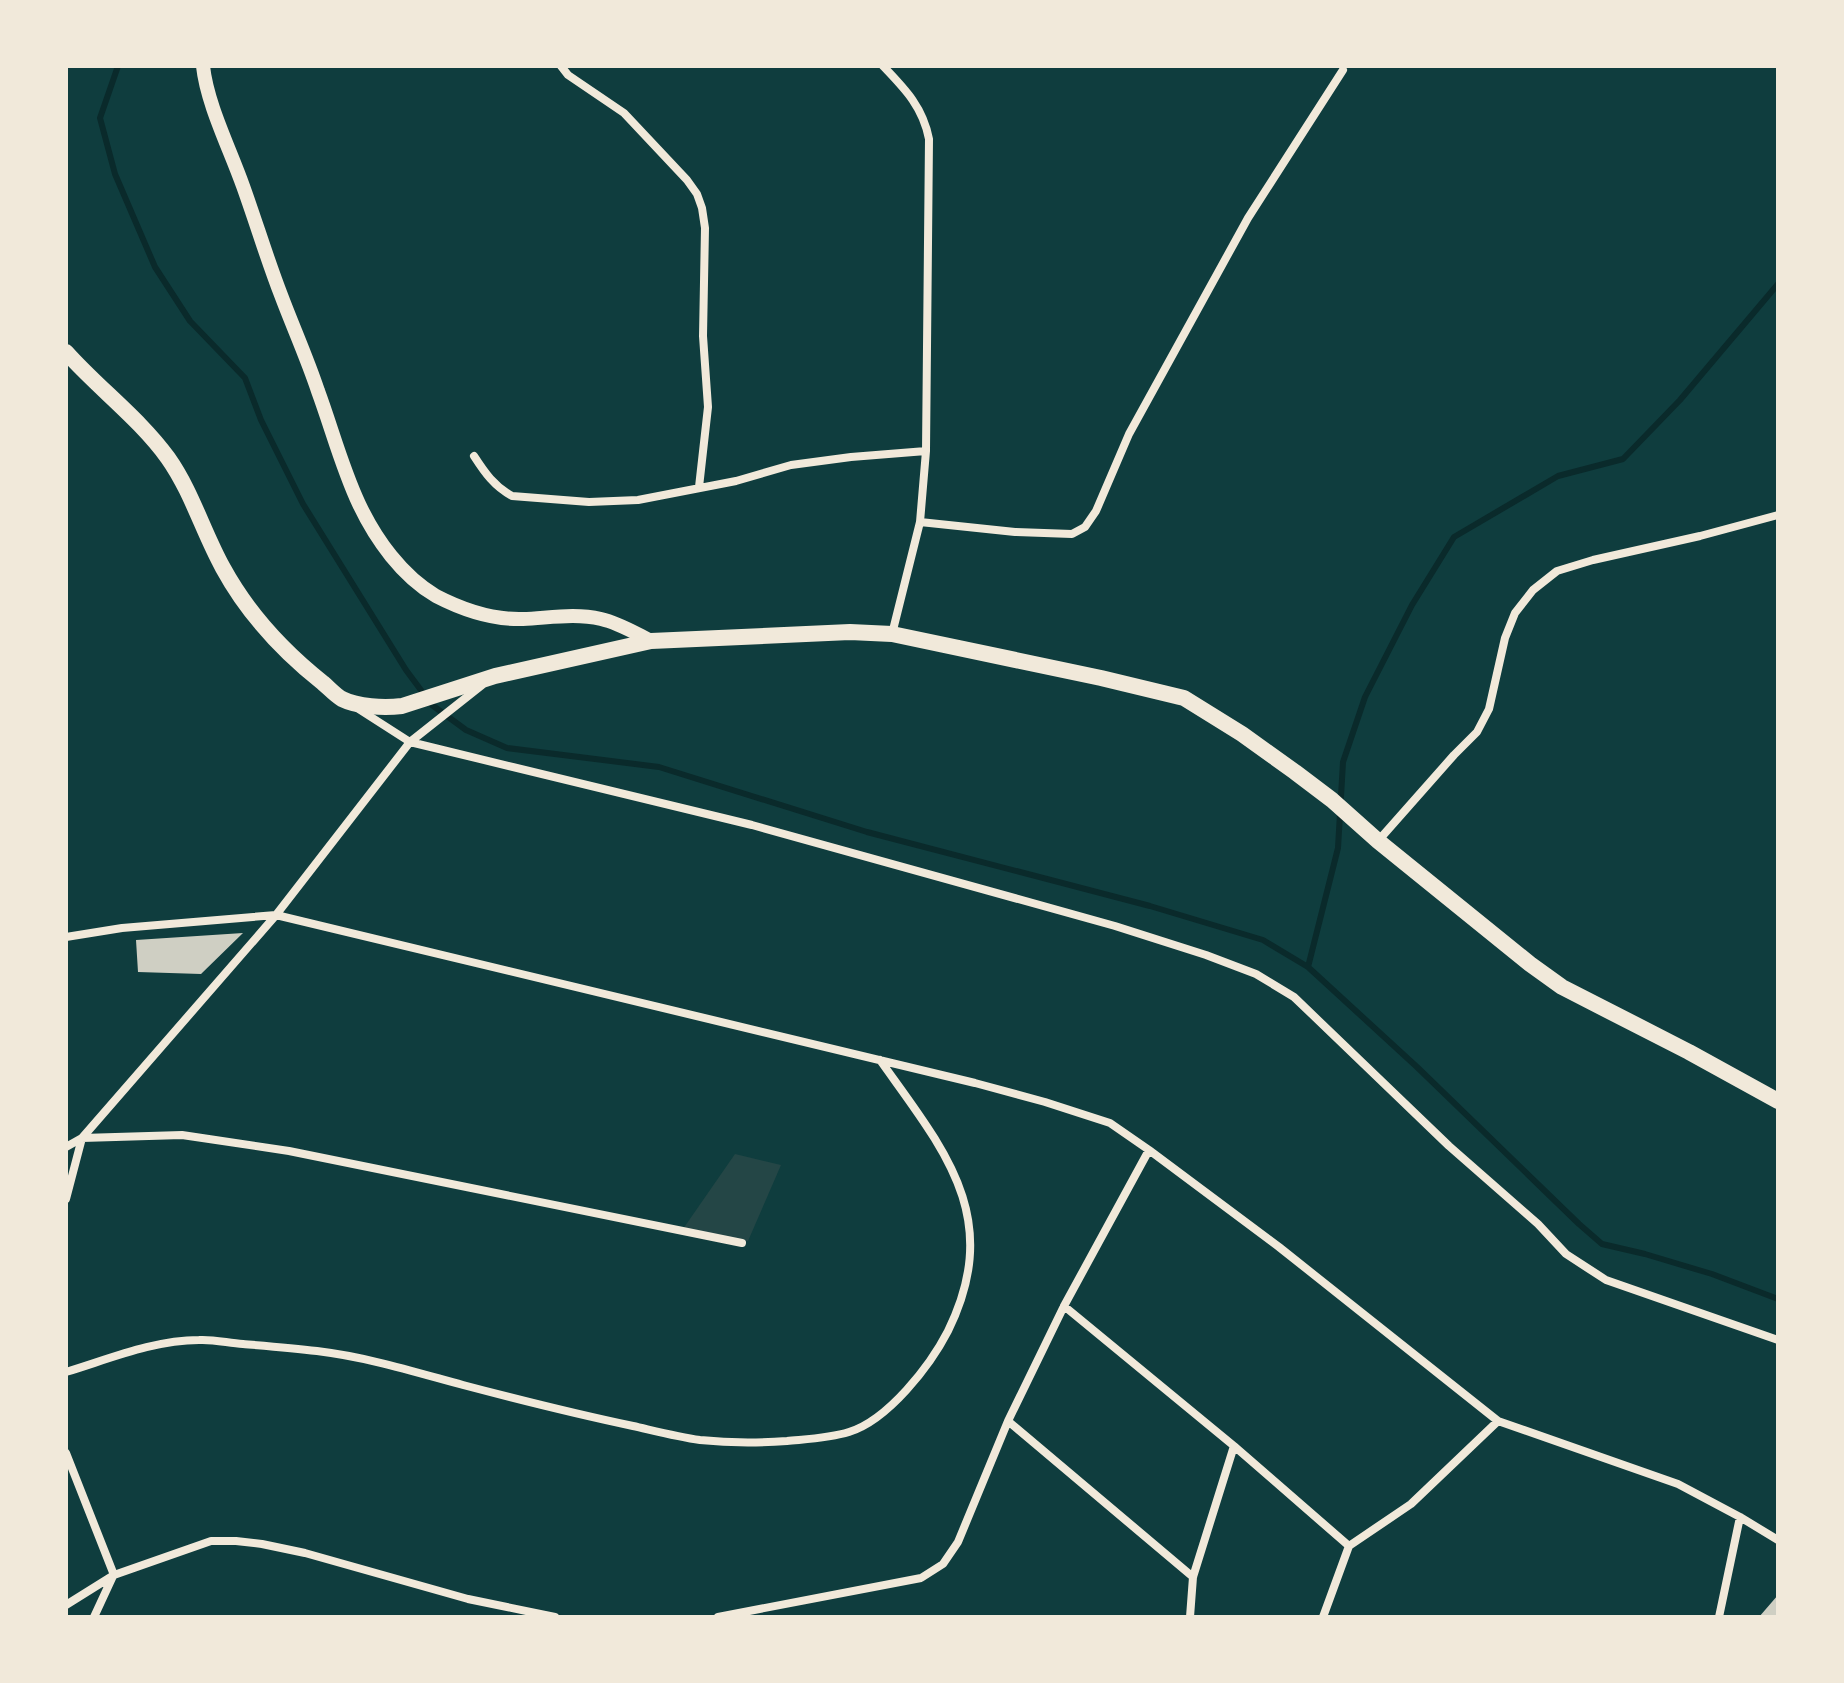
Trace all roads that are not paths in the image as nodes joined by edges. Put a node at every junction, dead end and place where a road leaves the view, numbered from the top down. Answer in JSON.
{"nodes":[{"id":1,"x":203,"y":66,"type":"edge"},
{"id":2,"x":561,"y":66,"type":"edge"},
{"id":3,"x":883,"y":66,"type":"edge"},
{"id":4,"x":1343,"y":70,"type":"dead end"},
{"id":5,"x":66,"y":352,"type":"edge"},
{"id":6,"x":926,"y":451,"type":"junction"},
{"id":7,"x":474,"y":456,"type":"dead end"},
{"id":8,"x":699,"y":487,"type":"junction"},
{"id":9,"x":1778,"y":515,"type":"edge"},
{"id":10,"x":920,"y":522,"type":"junction"},
{"id":11,"x":892,"y":634,"type":"junction"},
{"id":12,"x":651,"y":641,"type":"junction"},
{"id":13,"x":495,"y":676,"type":"junction"},
{"id":14,"x":342,"y":699,"type":"junction"},
{"id":15,"x":414,"y":739,"type":"junction"},
{"id":16,"x":1378,"y":841,"type":"junction"},
{"id":17,"x":276,"y":915,"type":"junction"},
{"id":18,"x":66,"y":937,"type":"edge"},
{"id":19,"x":879,"y":1060,"type":"junction"},
{"id":20,"x":1778,"y":1101,"type":"edge"},
{"id":21,"x":82,"y":1138,"type":"junction"},
{"id":22,"x":66,"y":1147,"type":"edge"},
{"id":23,"x":1149,"y":1150,"type":"junction"},
{"id":24,"x":66,"y":1199,"type":"edge"},
{"id":25,"x":742,"y":1243,"type":"dead end"},
{"id":26,"x":1064,"y":1306,"type":"junction"},
{"id":27,"x":1778,"y":1340,"type":"edge"},
{"id":28,"x":66,"y":1372,"type":"edge"},
{"id":29,"x":1008,"y":1421,"type":"junction"},
{"id":30,"x":1498,"y":1421,"type":"junction"},
{"id":31,"x":1234,"y":1446,"type":"junction"},
{"id":32,"x":66,"y":1453,"type":"edge"},
{"id":33,"x":1740,"y":1517,"type":"junction"},
{"id":34,"x":1778,"y":1540,"type":"edge"},
{"id":35,"x":1349,"y":1546,"type":"junction"},
{"id":36,"x":114,"y":1575,"type":"junction"},
{"id":37,"x":1193,"y":1577,"type":"junction"},
{"id":38,"x":66,"y":1605,"type":"edge"},
{"id":39,"x":94,"y":1617,"type":"edge"},
{"id":40,"x":555,"y":1617,"type":"edge"},
{"id":41,"x":718,"y":1617,"type":"edge"},
{"id":42,"x":1190,"y":1617,"type":"edge"},
{"id":43,"x":1323,"y":1617,"type":"edge"},
{"id":44,"x":1719,"y":1617,"type":"edge"}],
"edges":[{"from":1,"to":12,"type":"street"},
{"from":2,"to":8,"type":"street"},
{"from":3,"to":6,"type":"street"},
{"from":4,"to":10,"type":"street"},
{"from":5,"to":14,"type":"main road"},
{"from":6,"to":8,"type":"street"},
{"from":6,"to":10,"type":"street"},
{"from":7,"to":8,"type":"street"},
{"from":9,"to":16,"type":"street"},
{"from":10,"to":11,"type":"street"},
{"from":11,"to":12,"type":"main road"},
{"from":11,"to":16,"type":"main road"},
{"from":12,"to":13,"type":"main road"},
{"from":13,"to":14,"type":"main road"},
{"from":13,"to":15,"type":"street"},
{"from":14,"to":15,"type":"street"},
{"from":15,"to":17,"type":"street"},
{"from":15,"to":27,"type":"street"},
{"from":16,"to":20,"type":"main road"},
{"from":17,"to":18,"type":"street"},
{"from":17,"to":19,"type":"street"},
{"from":17,"to":21,"type":"street"},
{"from":19,"to":23,"type":"street"},
{"from":19,"to":28,"type":"street"},
{"from":21,"to":22,"type":"street"},
{"from":21,"to":24,"type":"street"},
{"from":21,"to":25,"type":"street"},
{"from":23,"to":26,"type":"street"},
{"from":23,"to":30,"type":"street"},
{"from":26,"to":29,"type":"street"},
{"from":26,"to":31,"type":"street"},
{"from":29,"to":37,"type":"street"},
{"from":29,"to":41,"type":"street"},
{"from":30,"to":33,"type":"street"},
{"from":30,"to":35,"type":"street"},
{"from":31,"to":35,"type":"street"},
{"from":31,"to":37,"type":"street"},
{"from":32,"to":36,"type":"street"},
{"from":33,"to":34,"type":"street"},
{"from":33,"to":44,"type":"street"},
{"from":35,"to":43,"type":"street"},
{"from":36,"to":38,"type":"street"},
{"from":36,"to":39,"type":"street"},
{"from":36,"to":40,"type":"street"},
{"from":37,"to":42,"type":"street"}]}
